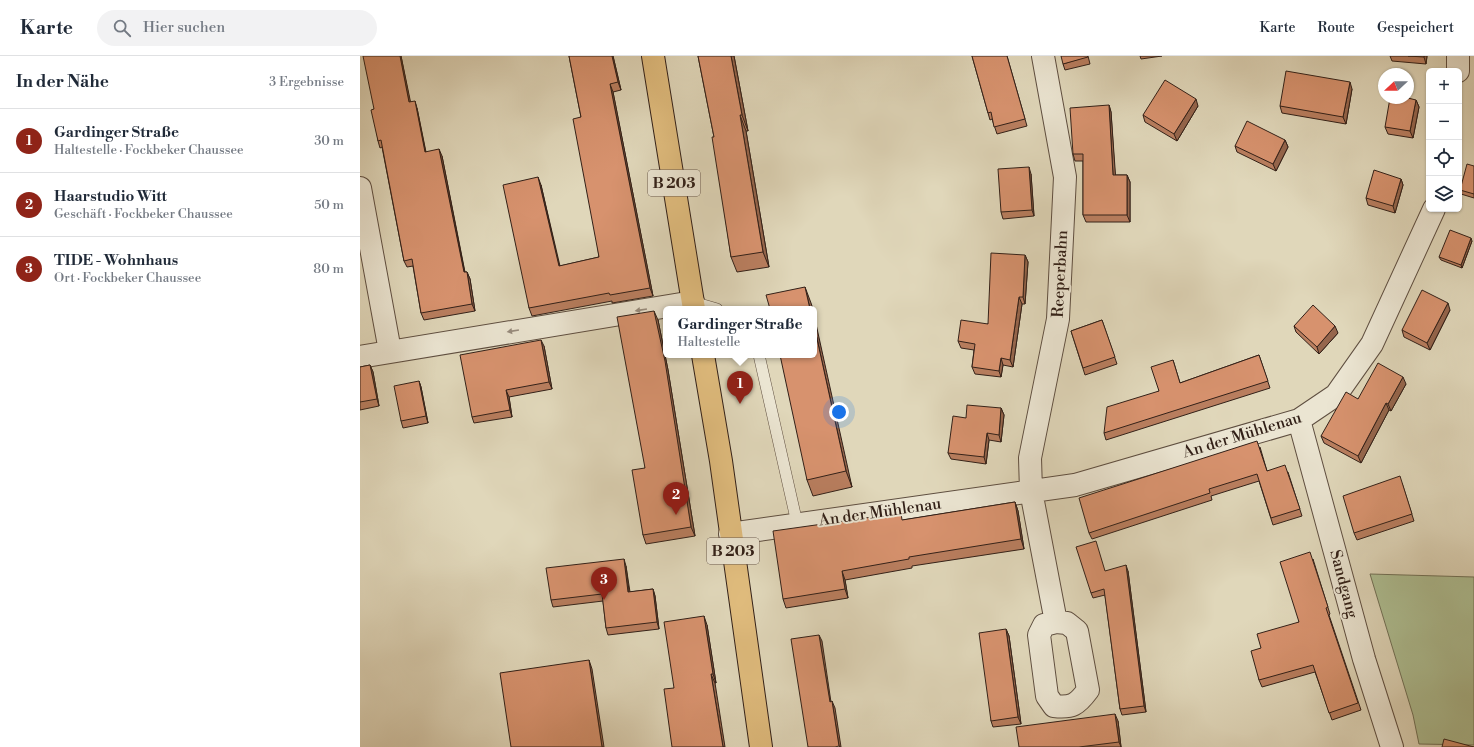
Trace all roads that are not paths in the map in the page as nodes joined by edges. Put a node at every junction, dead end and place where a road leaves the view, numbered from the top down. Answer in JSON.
{"nodes":[{"id":1,"x":654,"y":56,"type":"edge"},
{"id":2,"x":1043,"y":56,"type":"edge"},
{"id":3,"x":1458,"y":56,"type":"edge"},
{"id":4,"x":1458,"y":68,"type":"edge"},
{"id":5,"x":360,"y":188,"type":"edge"},
{"id":6,"x":1433,"y":212,"type":"edge"},
{"id":7,"x":694,"y":305,"type":"edge"},
{"id":8,"x":663,"y":310,"type":"edge"},
{"id":9,"x":390,"y":351,"type":"junction"},
{"id":10,"x":360,"y":357,"type":"edge"},
{"id":11,"x":704,"y":358,"type":"edge"},
{"id":12,"x":760,"y":358,"type":"edge"},
{"id":13,"x":1299,"y":420,"type":"junction"},
{"id":14,"x":1031,"y":491,"type":"junction"},
{"id":15,"x":797,"y":523,"type":"junction"},
{"id":16,"x":730,"y":534,"type":"junction"},
{"id":17,"x":1056,"y":622,"type":"dead end"},
{"id":18,"x":761,"y":747,"type":"edge"},
{"id":19,"x":1392,"y":747,"type":"edge"}],
"edges":[{"from":1,"to":7,"type":"main road","number":"B 203"},
{"from":2,"to":14,"type":"street","name":"Reeperbahn"},
{"from":3,"to":4,"type":"street"},
{"from":5,"to":9,"type":"street"},
{"from":6,"to":13,"type":"street","name":"An der Mühlenau"},
{"from":8,"to":9,"type":"street","one_way":true},
{"from":9,"to":10,"type":"street"},
{"from":11,"to":16,"type":"main road","number":"B 203"},
{"from":12,"to":15,"type":"lane"},
{"from":13,"to":14,"type":"street","name":"An der Mühlenau"},
{"from":13,"to":19,"type":"street","name":"Sandgang"},
{"from":14,"to":15,"type":"street","name":"An der Mühlenau"},
{"from":14,"to":17,"type":"street"},
{"from":15,"to":16,"type":"street","name":"An der Mühlenau"},
{"from":16,"to":18,"type":"main road","number":"B 203"}]}
